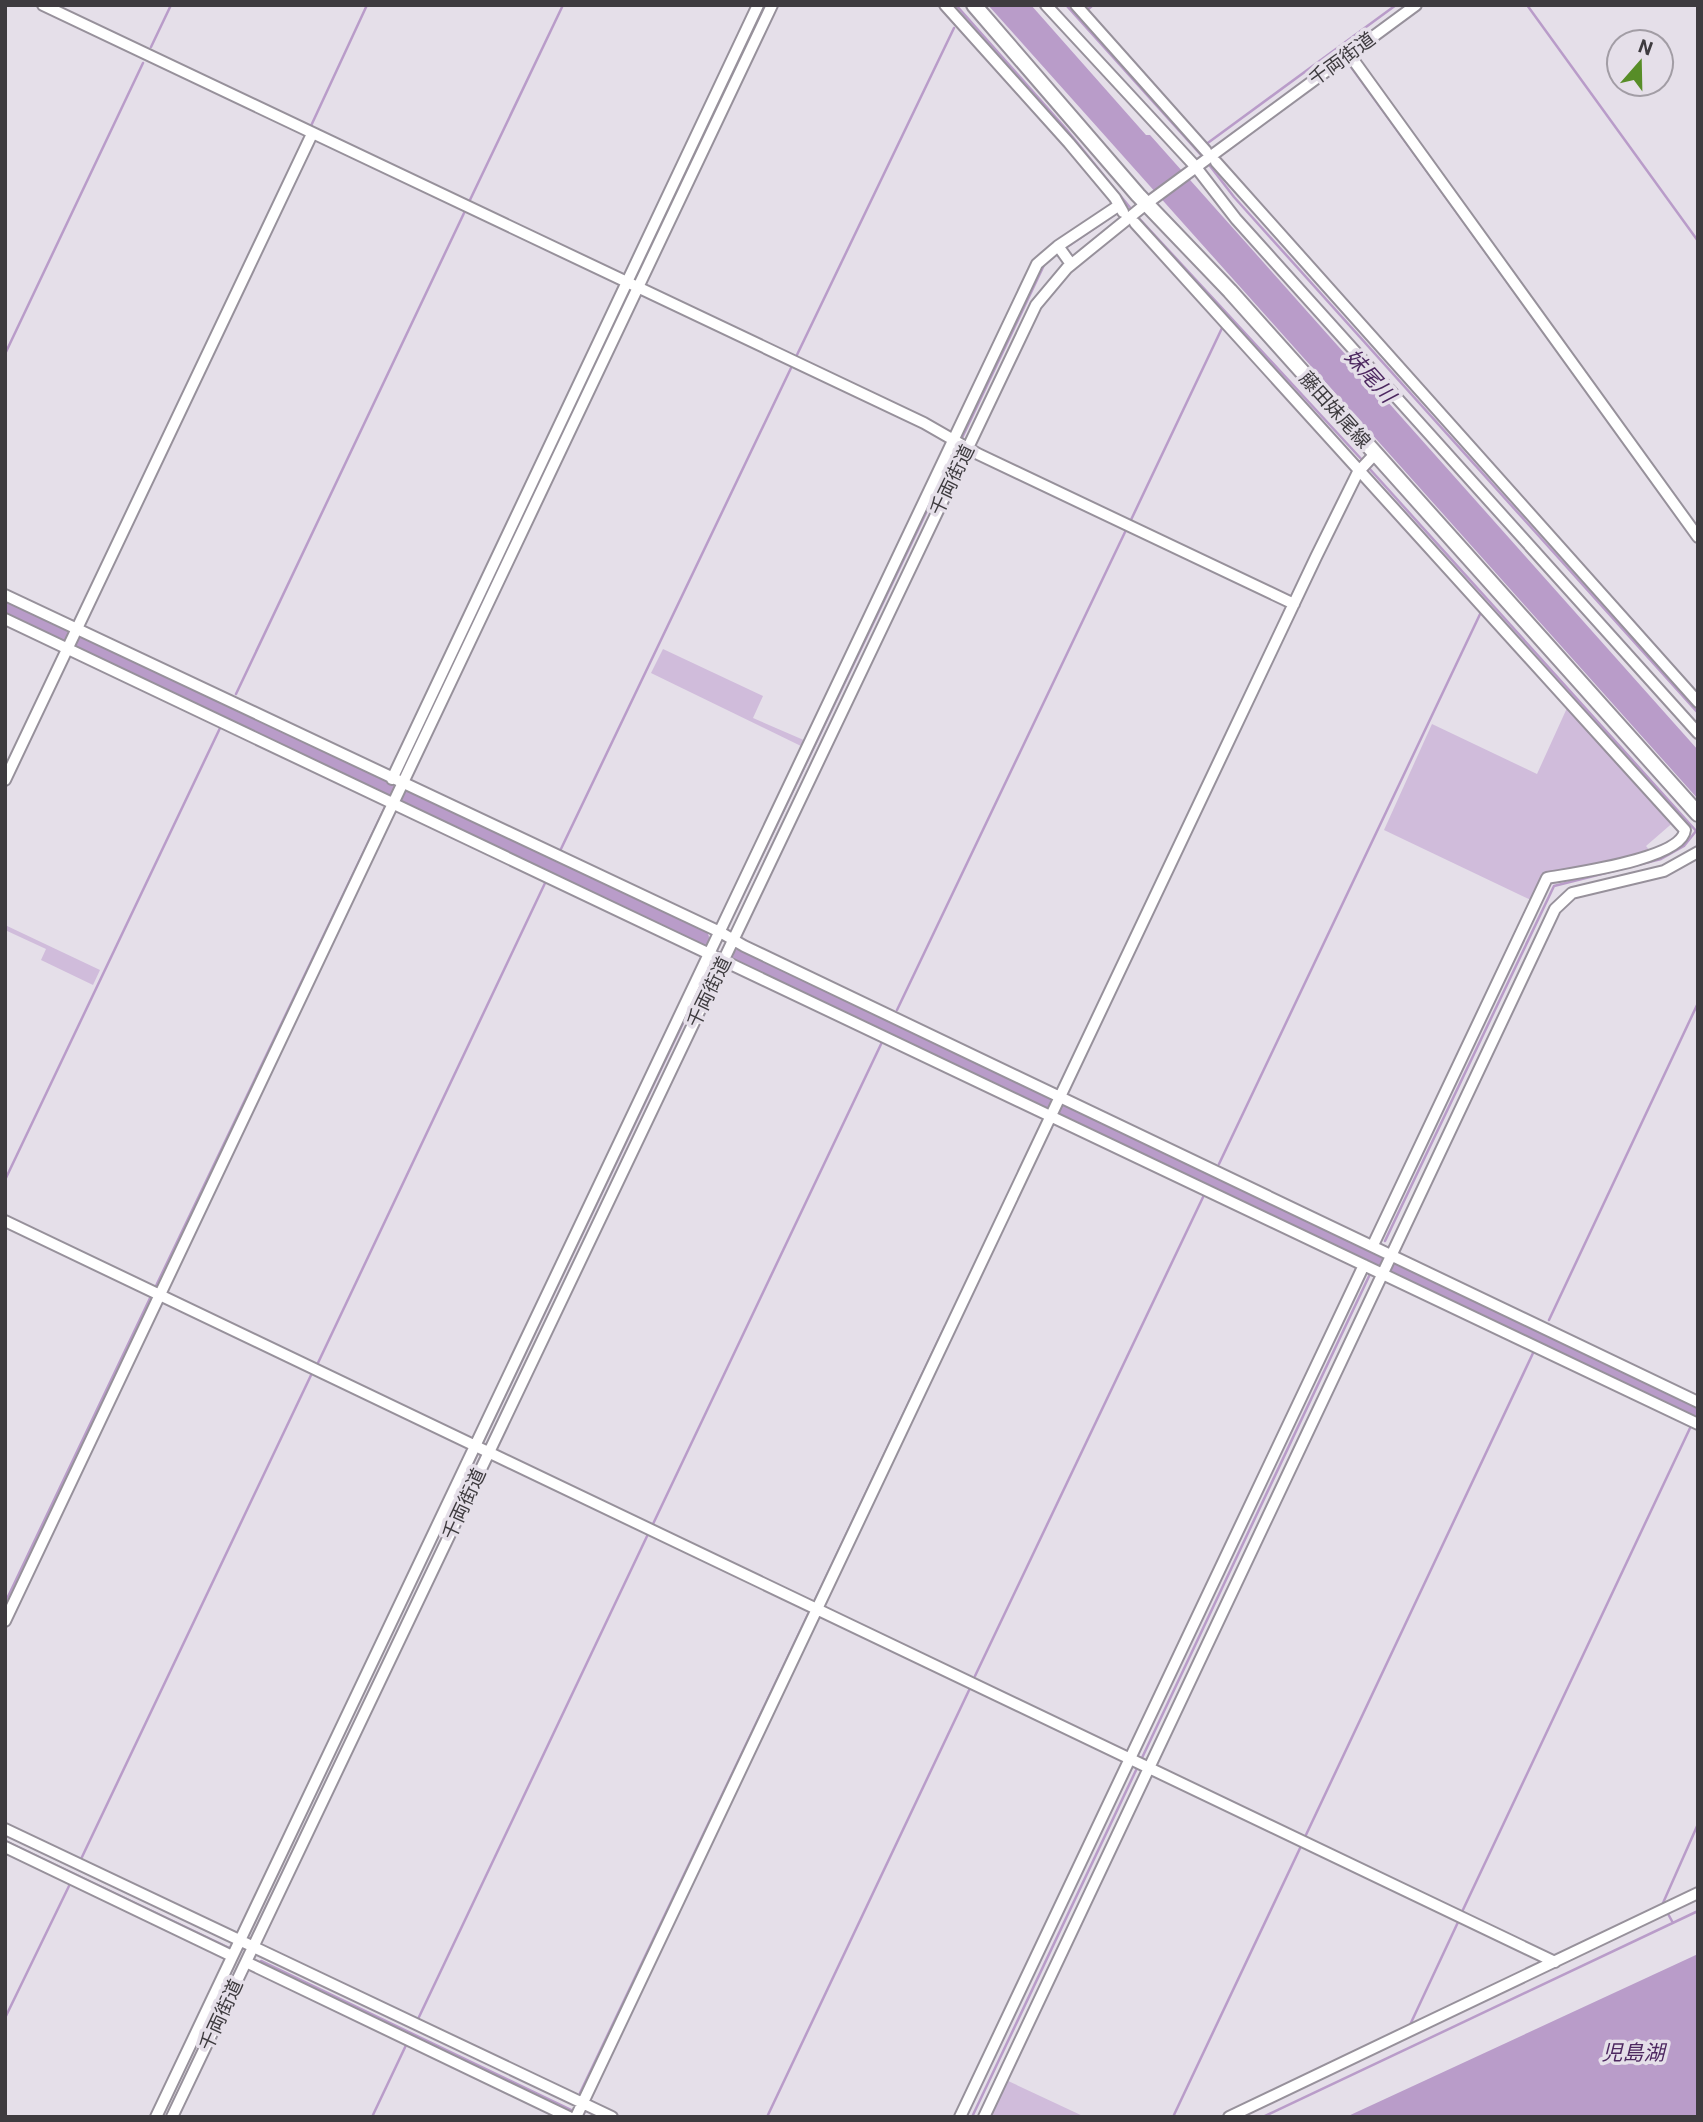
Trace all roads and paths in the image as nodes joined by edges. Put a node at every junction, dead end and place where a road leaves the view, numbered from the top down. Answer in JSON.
{"nodes":[{"id":1,"x":43,"y":5,"type":"edge"},
{"id":2,"x":758,"y":5,"type":"edge"},
{"id":3,"x":772,"y":5,"type":"edge"},
{"id":4,"x":945,"y":5,"type":"edge"},
{"id":5,"x":974,"y":5,"type":"edge"},
{"id":6,"x":1046,"y":5,"type":"edge"},
{"id":7,"x":1076,"y":5,"type":"edge"},
{"id":8,"x":1416,"y":5,"type":"edge"},
{"id":9,"x":1349,"y":54,"type":"junction"},
{"id":10,"x":312,"y":134,"type":"junction"},
{"id":11,"x":1206,"y":151,"type":"dead end"},
{"id":12,"x":1216,"y":162,"type":"dead end"},
{"id":13,"x":1192,"y":169,"type":"junction"},
{"id":14,"x":1150,"y":202,"type":"junction"},
{"id":15,"x":1135,"y":223,"type":"dead end"},
{"id":16,"x":1063,"y":253,"type":"junction"},
{"id":17,"x":632,"y":284,"type":"junction"},
{"id":18,"x":1352,"y":331,"type":"junction"},
{"id":19,"x":961,"y":442,"type":"junction"},
{"id":20,"x":1366,"y":463,"type":"junction"},
{"id":21,"x":1698,"y":537,"type":"edge"},
{"id":22,"x":5,"y":595,"type":"edge"},
{"id":23,"x":1294,"y":604,"type":"junction"},
{"id":24,"x":5,"y":619,"type":"edge"},
{"id":25,"x":69,"y":642,"type":"junction"},
{"id":26,"x":1698,"y":702,"type":"edge"},
{"id":27,"x":229,"y":718,"type":"junction"},
{"id":28,"x":1698,"y":733,"type":"edge"},
{"id":29,"x":392,"y":779,"type":"junction"},
{"id":30,"x":5,"y":780,"type":"edge"},
{"id":31,"x":402,"y":786,"type":"junction"},
{"id":32,"x":392,"y":801,"type":"junction"},
{"id":33,"x":1698,"y":814,"type":"edge"},
{"id":34,"x":1698,"y":852,"type":"edge"},
{"id":35,"x":548,"y":866,"type":"junction"},
{"id":36,"x":1642,"y":866,"type":"junction"},
{"id":37,"x":720,"y":932,"type":"junction"},
{"id":38,"x":734,"y":940,"type":"junction"},
{"id":39,"x":711,"y":953,"type":"junction"},
{"id":40,"x":726,"y":960,"type":"junction"},
{"id":41,"x":1499,"y":1002,"type":"junction"},
{"id":42,"x":897,"y":1021,"type":"junction"},
{"id":43,"x":889,"y":1035,"type":"junction"},
{"id":44,"x":1056,"y":1106,"type":"junction"},
{"id":45,"x":1216,"y":1186,"type":"junction"},
{"id":46,"x":5,"y":1221,"type":"edge"},
{"id":47,"x":1373,"y":1245,"type":"junction"},
{"id":48,"x":1391,"y":1256,"type":"junction"},
{"id":49,"x":1375,"y":1269,"type":"junction"},
{"id":50,"x":156,"y":1293,"type":"junction"},
{"id":51,"x":1545,"y":1340,"type":"junction"},
{"id":52,"x":1698,"y":1402,"type":"edge"},
{"id":53,"x":1698,"y":1424,"type":"edge"},
{"id":54,"x":482,"y":1447,"type":"junction"},
{"id":55,"x":816,"y":1607,"type":"junction"},
{"id":56,"x":5,"y":1621,"type":"edge"},
{"id":57,"x":1140,"y":1762,"type":"junction"},
{"id":58,"x":5,"y":1829,"type":"edge"},
{"id":59,"x":5,"y":1847,"type":"edge"},
{"id":60,"x":80,"y":1874,"type":"junction"},
{"id":61,"x":1698,"y":1893,"type":"edge"},
{"id":62,"x":240,"y":1940,"type":"junction"},
{"id":63,"x":253,"y":1946,"type":"junction"},
{"id":64,"x":232,"y":1956,"type":"junction"},
{"id":65,"x":246,"y":1962,"type":"junction"},
{"id":66,"x":1555,"y":1962,"type":"junction"},
{"id":67,"x":414,"y":2036,"type":"junction"},
{"id":68,"x":575,"y":2113,"type":"edge"},
{"id":69,"x":156,"y":2117,"type":"edge"},
{"id":70,"x":172,"y":2117,"type":"edge"},
{"id":71,"x":612,"y":2117,"type":"edge"},
{"id":72,"x":960,"y":2117,"type":"edge"},
{"id":73,"x":984,"y":2117,"type":"edge"},
{"id":74,"x":1229,"y":2117,"type":"edge"}],
"edges":[{"from":1,"to":10,"type":"street"},
{"from":2,"to":17,"type":"street"},
{"from":3,"to":17,"type":"street"},
{"from":4,"to":16,"type":"street"},
{"from":5,"to":14,"type":"main road","name":"藤田妹尾線"},
{"from":6,"to":13,"type":"street"},
{"from":7,"to":11,"type":"street"},
{"from":8,"to":9,"type":"street","name":"千両街道"},
{"from":9,"to":13,"type":"street","name":"千両街道"},
{"from":9,"to":21,"type":"street"},
{"from":10,"to":17,"type":"street"},
{"from":10,"to":25,"type":"street"},
{"from":12,"to":18,"type":"street"},
{"from":13,"to":14,"type":"street","name":"千両街道"},
{"from":13,"to":18,"type":"street"},
{"from":14,"to":16,"type":"street","name":"千両街道"},
{"from":14,"to":20,"type":"main road","name":"藤田妹尾線"},
{"from":15,"to":20,"type":"street"},
{"from":16,"to":19,"type":"street","name":"千両街道"},
{"from":16,"to":19,"type":"street"},
{"from":17,"to":19,"type":"street"},
{"from":17,"to":29,"type":"street"},
{"from":17,"to":31,"type":"street"},
{"from":18,"to":26,"type":"street"},
{"from":18,"to":28,"type":"street"},
{"from":19,"to":23,"type":"street"},
{"from":19,"to":37,"type":"street"},
{"from":19,"to":38,"type":"street","name":"千両街道"},
{"from":20,"to":23,"type":"street"},
{"from":20,"to":33,"type":"main road","name":"藤田妹尾線"},
{"from":20,"to":36,"type":"street"},
{"from":22,"to":25,"type":"street"},
{"from":23,"to":44,"type":"street"},
{"from":24,"to":25,"type":"street"},
{"from":25,"to":27,"type":"street"},
{"from":25,"to":27,"type":"street"},
{"from":25,"to":30,"type":"street"},
{"from":27,"to":29,"type":"street"},
{"from":27,"to":32,"type":"street"},
{"from":29,"to":31,"type":"street"},
{"from":31,"to":32,"type":"street"},
{"from":31,"to":35,"type":"street"},
{"from":32,"to":35,"type":"street"},
{"from":32,"to":50,"type":"street"},
{"from":34,"to":36,"type":"street"},
{"from":35,"to":37,"type":"street"},
{"from":35,"to":39,"type":"street"},
{"from":36,"to":41,"type":"street"},
{"from":36,"to":41,"type":"street"},
{"from":37,"to":38,"type":"street"},
{"from":37,"to":39,"type":"street"},
{"from":38,"to":40,"type":"street","name":"千両街道"},
{"from":38,"to":42,"type":"street"},
{"from":39,"to":40,"type":"street"},
{"from":39,"to":54,"type":"street"},
{"from":40,"to":43,"type":"street"},
{"from":40,"to":54,"type":"street","name":"千両街道"},
{"from":41,"to":47,"type":"street"},
{"from":41,"to":48,"type":"street"},
{"from":42,"to":43,"type":"street"},
{"from":42,"to":44,"type":"street"},
{"from":43,"to":44,"type":"street"},
{"from":44,"to":45,"type":"street"},
{"from":44,"to":45,"type":"street"},
{"from":44,"to":55,"type":"street"},
{"from":45,"to":47,"type":"street"},
{"from":45,"to":49,"type":"street"},
{"from":46,"to":50,"type":"street"},
{"from":47,"to":48,"type":"street"},
{"from":48,"to":49,"type":"street"},
{"from":48,"to":51,"type":"street"},
{"from":49,"to":51,"type":"street"},
{"from":49,"to":57,"type":"street"},
{"from":49,"to":57,"type":"street"},
{"from":50,"to":54,"type":"street"},
{"from":50,"to":56,"type":"street"},
{"from":51,"to":52,"type":"street"},
{"from":51,"to":53,"type":"street"},
{"from":54,"to":55,"type":"street"},
{"from":54,"to":62,"type":"street"},
{"from":54,"to":63,"type":"street","name":"千両街道"},
{"from":55,"to":57,"type":"street"},
{"from":55,"to":68,"type":"street"},
{"from":57,"to":66,"type":"street"},
{"from":57,"to":72,"type":"street"},
{"from":57,"to":73,"type":"street"},
{"from":58,"to":60,"type":"street"},
{"from":59,"to":60,"type":"street"},
{"from":60,"to":62,"type":"street"},
{"from":60,"to":64,"type":"street"},
{"from":61,"to":66,"type":"street"},
{"from":62,"to":63,"type":"street"},
{"from":62,"to":64,"type":"street"},
{"from":63,"to":65,"type":"street","name":"千両街道"},
{"from":63,"to":67,"type":"street"},
{"from":64,"to":69,"type":"street"},
{"from":65,"to":67,"type":"street"},
{"from":65,"to":70,"type":"street","name":"千両街道"},
{"from":66,"to":74,"type":"street"},
{"from":67,"to":68,"type":"street"},
{"from":67,"to":68,"type":"street"},
{"from":68,"to":71,"type":"street"}]}
